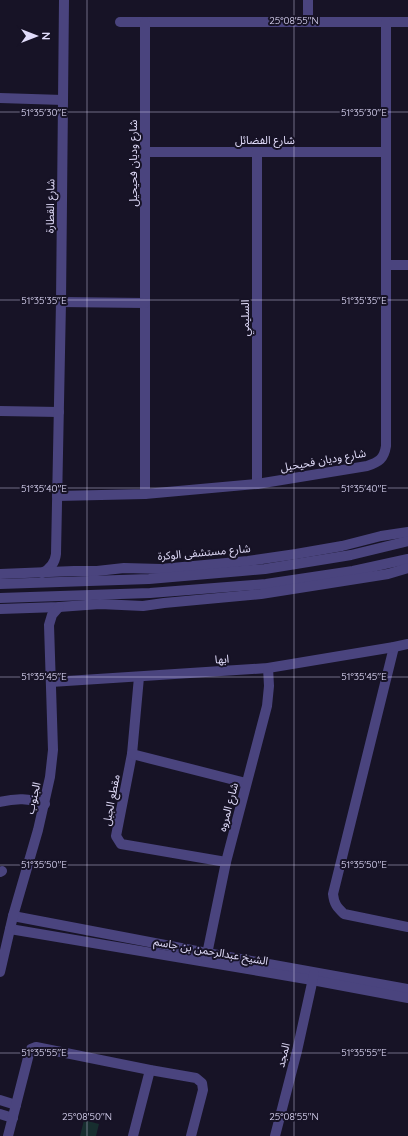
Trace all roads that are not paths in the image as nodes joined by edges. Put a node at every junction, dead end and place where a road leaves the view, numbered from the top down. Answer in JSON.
{"nodes":[{"id":1,"x":64,"y":0,"type":"edge"},
{"id":2,"x":308,"y":0,"type":"edge"},
{"id":3,"x":120,"y":22,"type":"dead end"},
{"id":4,"x":145,"y":22,"type":"junction"},
{"id":5,"x":308,"y":22,"type":"junction"},
{"id":6,"x":386,"y":22,"type":"junction"},
{"id":7,"x":408,"y":22,"type":"edge"},
{"id":8,"x":0,"y":98,"type":"edge"},
{"id":9,"x":64,"y":100,"type":"junction"},
{"id":10,"x":145,"y":152,"type":"junction"},
{"id":11,"x":257,"y":152,"type":"junction"},
{"id":12,"x":386,"y":152,"type":"junction"},
{"id":13,"x":386,"y":265,"type":"junction"},
{"id":14,"x":408,"y":265,"type":"edge"},
{"id":15,"x":61,"y":302,"type":"junction"},
{"id":16,"x":145,"y":303,"type":"junction"},
{"id":17,"x":0,"y":411,"type":"edge"},
{"id":18,"x":59,"y":412,"type":"junction"},
{"id":19,"x":257,"y":484,"type":"junction"},
{"id":20,"x":145,"y":494,"type":"junction"},
{"id":21,"x":57,"y":496,"type":"junction"},
{"id":22,"x":408,"y":532,"type":"edge"},
{"id":23,"x":381,"y":536,"type":"junction"},
{"id":24,"x":408,"y":541,"type":"edge"},
{"id":25,"x":56,"y":554,"type":"junction"},
{"id":26,"x":351,"y":555,"type":"junction"},
{"id":27,"x":408,"y":559,"type":"edge"},
{"id":28,"x":389,"y":563,"type":"junction"},
{"id":29,"x":408,"y":567,"type":"edge"},
{"id":30,"x":74,"y":571,"type":"junction"},
{"id":31,"x":97,"y":571,"type":"junction"},
{"id":32,"x":42,"y":573,"type":"junction"},
{"id":33,"x":0,"y":574,"type":"edge"},
{"id":34,"x":119,"y":580,"type":"junction"},
{"id":35,"x":0,"y":584,"type":"edge"},
{"id":36,"x":150,"y":593,"type":"junction"},
{"id":37,"x":0,"y":598,"type":"edge"},
{"id":38,"x":118,"y":605,"type":"junction"},
{"id":39,"x":59,"y":607,"type":"junction"},
{"id":40,"x":38,"y":608,"type":"junction"},
{"id":41,"x":0,"y":609,"type":"edge"},
{"id":42,"x":49,"y":625,"type":"junction"},
{"id":43,"x":408,"y":644,"type":"edge"},
{"id":44,"x":394,"y":647,"type":"junction"},
{"id":45,"x":268,"y":668,"type":"junction"},
{"id":46,"x":139,"y":677,"type":"junction"},
{"id":47,"x":51,"y":682,"type":"junction"},
{"id":48,"x":132,"y":754,"type":"junction"},
{"id":49,"x":246,"y":783,"type":"junction"},
{"id":50,"x":0,"y":802,"type":"edge"},
{"id":51,"x":45,"y":804,"type":"junction"},
{"id":52,"x":226,"y":862,"type":"junction"},
{"id":53,"x":13,"y":916,"type":"junction"},
{"id":54,"x":408,"y":927,"type":"edge"},
{"id":55,"x":10,"y":929,"type":"junction"},
{"id":56,"x":206,"y":957,"type":"junction"},
{"id":57,"x":0,"y":972,"type":"edge"},
{"id":58,"x":313,"y":976,"type":"junction"},
{"id":59,"x":408,"y":989,"type":"edge"},
{"id":60,"x":408,"y":998,"type":"edge"},
{"id":61,"x":150,"y":1070,"type":"junction"},
{"id":62,"x":0,"y":1100,"type":"edge"},
{"id":63,"x":16,"y":1105,"type":"junction"},
{"id":64,"x":0,"y":1114,"type":"edge"},
{"id":65,"x":13,"y":1118,"type":"junction"},
{"id":66,"x":8,"y":1136,"type":"edge"},
{"id":67,"x":133,"y":1136,"type":"edge"},
{"id":68,"x":191,"y":1136,"type":"edge"},
{"id":69,"x":275,"y":1136,"type":"edge"}],
"edges":[{"from":1,"to":9,"type":"street","name":"شارع القطارة"},
{"from":2,"to":5,"type":"street"},
{"from":3,"to":4,"type":"street"},
{"from":4,"to":5,"type":"street"},
{"from":4,"to":10,"type":"street","name":"شارع وديان فحيحيل"},
{"from":5,"to":6,"type":"street"},
{"from":6,"to":7,"type":"street"},
{"from":6,"to":12,"type":"street","name":"شارع وديان فحيحيل"},
{"from":8,"to":9,"type":"street"},
{"from":9,"to":15,"type":"street","name":"شارع القطارة"},
{"from":10,"to":11,"type":"street","name":"شارع الفضائل"},
{"from":10,"to":16,"type":"street","name":"شارع وديان فحيحيل"},
{"from":11,"to":12,"type":"street","name":"شارع الفضائل"},
{"from":11,"to":19,"type":"street","name":"السليمي"},
{"from":12,"to":13,"type":"street","name":"شارع وديان فحيحيل"},
{"from":13,"to":14,"type":"street"},
{"from":13,"to":19,"type":"street","name":"شارع وديان فحيحيل"},
{"from":15,"to":16,"type":"street"},
{"from":15,"to":18,"type":"street","name":"شارع القطارة"},
{"from":16,"to":20,"type":"street","name":"شارع وديان فحيحيل"},
{"from":17,"to":18,"type":"street"},
{"from":18,"to":21,"type":"street","name":"شارع القطارة"},
{"from":19,"to":20,"type":"street","name":"شارع وديان فحيحيل"},
{"from":20,"to":21,"type":"street","name":"شارع وديان فحيحيل"},
{"from":21,"to":25,"type":"street","name":"شارع القطارة"},
{"from":22,"to":23,"type":"street","name":"شارع مستشفى الوكرة"},
{"from":23,"to":26,"type":"street"},
{"from":23,"to":31,"type":"street","name":"شارع مستشفى الوكرة"},
{"from":24,"to":26,"type":"street","name":"شارع مستشفى الوكرة"},
{"from":25,"to":30,"type":"street"},
{"from":25,"to":32,"type":"street","name":"شارع القطارة"},
{"from":26,"to":34,"type":"street","name":"شارع مستشفى الوكرة"},
{"from":27,"to":28,"type":"street"},
{"from":28,"to":29,"type":"street"},
{"from":28,"to":36,"type":"street"},
{"from":29,"to":38,"type":"street"},
{"from":30,"to":31,"type":"street","name":"شارع مستشفى الوكرة"},
{"from":30,"to":32,"type":"street","name":"شارع مستشفى الوكرة"},
{"from":31,"to":34,"type":"street"},
{"from":32,"to":33,"type":"street","name":"شارع مستشفى الوكرة"},
{"from":34,"to":35,"type":"street","name":"شارع مستشفى الوكرة"},
{"from":36,"to":37,"type":"street"},
{"from":36,"to":38,"type":"street"},
{"from":38,"to":39,"type":"street"},
{"from":39,"to":40,"type":"street"},
{"from":39,"to":42,"type":"street"},
{"from":40,"to":41,"type":"street"},
{"from":40,"to":42,"type":"street"},
{"from":42,"to":47,"type":"street","name":"الجنوب"},
{"from":43,"to":44,"type":"street","name":"ابها"},
{"from":44,"to":45,"type":"street","name":"ابها"},
{"from":44,"to":54,"type":"street"},
{"from":45,"to":46,"type":"street","name":"ابها"},
{"from":45,"to":49,"type":"street","name":"شارع المروه"},
{"from":46,"to":47,"type":"street","name":"ابها"},
{"from":46,"to":48,"type":"street","name":"مقطع الجبل"},
{"from":47,"to":51,"type":"street","name":"الجنوب"},
{"from":48,"to":49,"type":"street"},
{"from":48,"to":52,"type":"street","name":"مقطع الجبل"},
{"from":49,"to":52,"type":"street","name":"شارع المروه"},
{"from":50,"to":51,"type":"street"},
{"from":51,"to":53,"type":"street","name":"الجنوب"},
{"from":52,"to":56,"type":"street","name":"شارع المروه"},
{"from":53,"to":55,"type":"street","name":"الجنوب"},
{"from":53,"to":56,"type":"street","name":"الشيخ عبدالرحمن بن جاسم"},
{"from":55,"to":56,"type":"street","name":"الشيخ عبدالرحمن بن جاسم"},
{"from":55,"to":57,"type":"street","name":"الجنوب"},
{"from":56,"to":58,"type":"street","name":"الشيخ عبدالرحمن بن جاسم"},
{"from":58,"to":59,"type":"street","name":"الشيخ عبدالرحمن بن جاسم"},
{"from":58,"to":60,"type":"street","name":"الشيخ عبدالرحمن بن جاسم"},
{"from":58,"to":69,"type":"street","name":"المجد"},
{"from":61,"to":63,"type":"street"},
{"from":61,"to":67,"type":"street"},
{"from":61,"to":68,"type":"street"},
{"from":62,"to":63,"type":"street"},
{"from":63,"to":65,"type":"street"},
{"from":64,"to":65,"type":"street"},
{"from":65,"to":66,"type":"street"}]}
